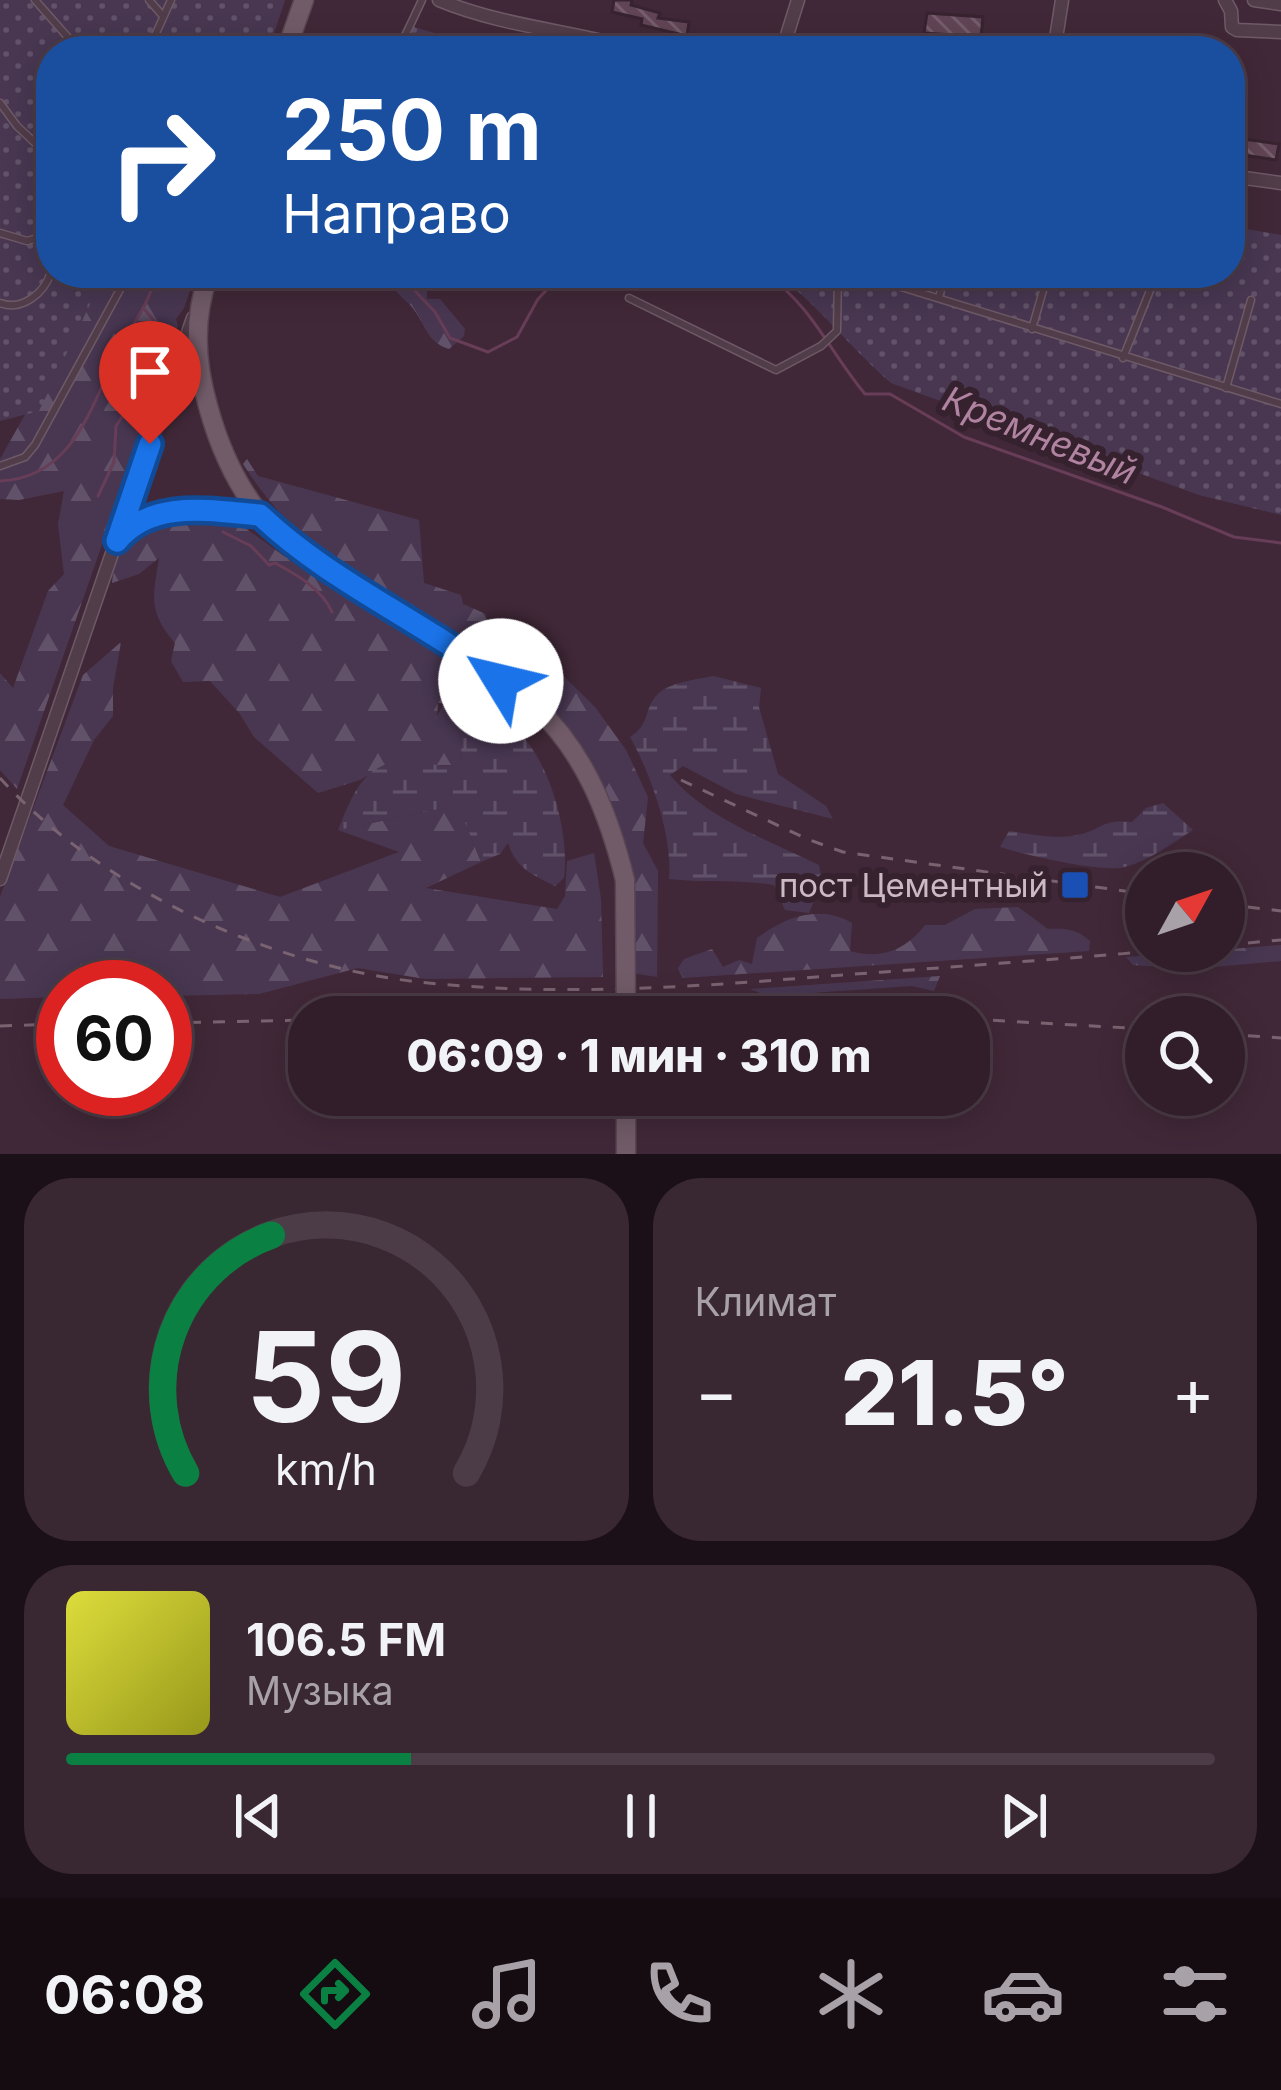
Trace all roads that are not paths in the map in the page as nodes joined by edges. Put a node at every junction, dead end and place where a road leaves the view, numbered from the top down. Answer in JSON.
{"nodes":[{"id":1,"x":35,"y":0,"type":"edge"},
{"id":2,"x":149,"y":0,"type":"edge"},
{"id":3,"x":171,"y":0,"type":"edge"},
{"id":4,"x":304,"y":0,"type":"edge"},
{"id":5,"x":422,"y":0,"type":"edge"},
{"id":6,"x":439,"y":0,"type":"edge"},
{"id":7,"x":798,"y":0,"type":"edge"},
{"id":8,"x":1063,"y":0,"type":"edge"},
{"id":9,"x":1225,"y":0,"type":"edge"},
{"id":10,"x":1254,"y":0,"type":"edge"},
{"id":11,"x":1281,"y":4,"type":"edge"},
{"id":12,"x":164,"y":17,"type":"junction"},
{"id":13,"x":1281,"y":32,"type":"edge"},
{"id":14,"x":67,"y":36,"type":"edge"},
{"id":15,"x":155,"y":36,"type":"edge"},
{"id":16,"x":291,"y":36,"type":"edge"},
{"id":17,"x":405,"y":36,"type":"edge"},
{"id":18,"x":588,"y":36,"type":"edge"},
{"id":19,"x":787,"y":36,"type":"edge"},
{"id":20,"x":1057,"y":36,"type":"edge"},
{"id":21,"x":0,"y":103,"type":"edge"},
{"id":22,"x":36,"y":145,"type":"edge"},
{"id":23,"x":1245,"y":178,"type":"edge"},
{"id":24,"x":1281,"y":183,"type":"edge"},
{"id":25,"x":0,"y":233,"type":"edge"},
{"id":26,"x":36,"y":238,"type":"edge"},
{"id":27,"x":42,"y":288,"type":"edge"},
{"id":28,"x":121,"y":288,"type":"edge"},
{"id":29,"x":204,"y":288,"type":"edge"},
{"id":30,"x":838,"y":288,"type":"edge"},
{"id":31,"x":908,"y":288,"type":"edge"},
{"id":32,"x":942,"y":288,"type":"edge"},
{"id":33,"x":1044,"y":288,"type":"edge"},
{"id":34,"x":1150,"y":288,"type":"edge"},
{"id":35,"x":939,"y":297,"type":"junction"},
{"id":36,"x":629,"y":298,"type":"dead end"},
{"id":37,"x":1251,"y":300,"type":"dead end"},
{"id":38,"x":0,"y":303,"type":"edge"},
{"id":39,"x":198,"y":304,"type":"junction"},
{"id":40,"x":1032,"y":329,"type":"junction"},
{"id":41,"x":1124,"y":358,"type":"junction"},
{"id":42,"x":1226,"y":389,"type":"junction"},
{"id":43,"x":1281,"y":404,"type":"edge"},
{"id":44,"x":0,"y":466,"type":"edge"},
{"id":45,"x":260,"y":515,"type":"junction"},
{"id":46,"x":117,"y":541,"type":"junction"},
{"id":47,"x":9,"y":834,"type":"edge"},
{"id":48,"x":3,"y":864,"type":"edge"},
{"id":49,"x":0,"y":879,"type":"edge"},
{"id":50,"x":626,"y":996,"type":"edge"},
{"id":51,"x":626,"y":1116,"type":"edge"},
{"id":52,"x":626,"y":1154,"type":"edge"}],
"edges":[{"from":1,"to":14,"type":"lane"},
{"from":2,"to":12,"type":"lane"},
{"from":3,"to":12,"type":"lane"},
{"from":4,"to":16,"type":"main road"},
{"from":5,"to":17,"type":"lane"},
{"from":6,"to":18,"type":"street"},
{"from":7,"to":19,"type":"street"},
{"from":8,"to":20,"type":"street"},
{"from":9,"to":13,"type":"street"},
{"from":10,"to":11,"type":"street"},
{"from":12,"to":15,"type":"lane"},
{"from":21,"to":22,"type":"lane"},
{"from":23,"to":24,"type":"street"},
{"from":25,"to":26,"type":"lane"},
{"from":27,"to":38,"type":"lane"},
{"from":28,"to":44,"type":"lane"},
{"from":29,"to":39,"type":"main road"},
{"from":30,"to":36,"type":"lane"},
{"from":31,"to":35,"type":"lane"},
{"from":32,"to":35,"type":"lane"},
{"from":33,"to":40,"type":"lane"},
{"from":34,"to":41,"type":"lane"},
{"from":35,"to":40,"type":"lane"},
{"from":37,"to":42,"type":"lane"},
{"from":39,"to":45,"type":"main road"},
{"from":39,"to":46,"type":"street"},
{"from":40,"to":41,"type":"lane"},
{"from":41,"to":42,"type":"lane"},
{"from":42,"to":43,"type":"lane"},
{"from":45,"to":46,"type":"street"},
{"from":45,"to":50,"type":"main road","bridge":true},
{"from":46,"to":47,"type":"street"},
{"from":47,"to":48,"type":"street"},
{"from":48,"to":49,"type":"street"},
{"from":51,"to":52,"type":"main road"}]}
